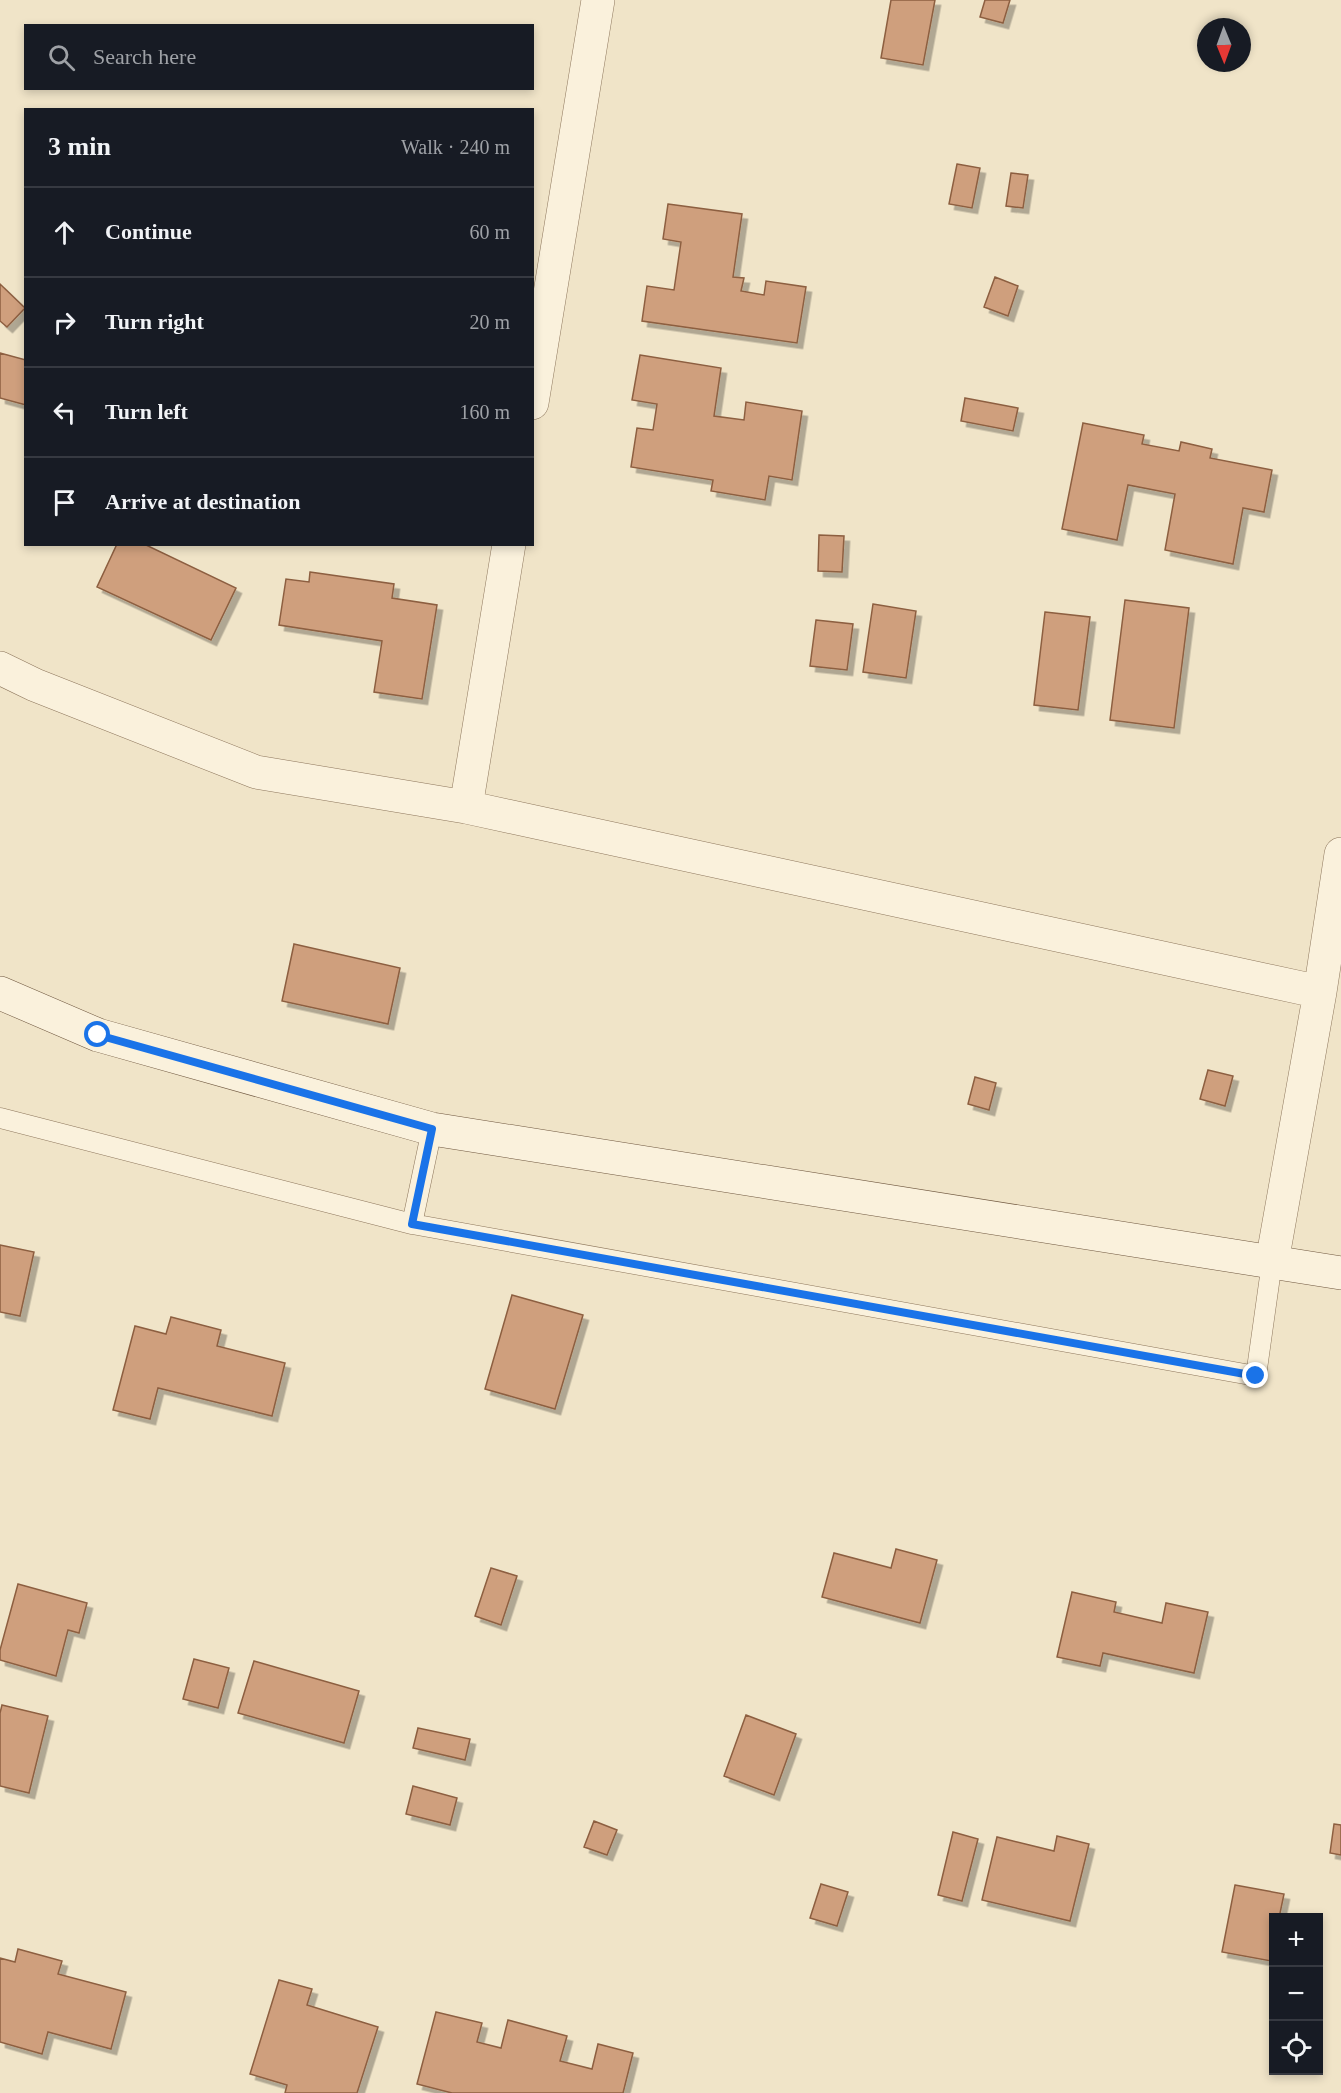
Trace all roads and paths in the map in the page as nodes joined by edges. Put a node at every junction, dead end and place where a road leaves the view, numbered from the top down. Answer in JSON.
{"nodes":[{"id":1,"x":598,"y":0,"type":"edge"},
{"id":2,"x":534,"y":391,"type":"edge"},
{"id":3,"x":509,"y":546,"type":"edge"},
{"id":4,"x":0,"y":668,"type":"edge"},
{"id":5,"x":466,"y":807,"type":"junction"},
{"id":6,"x":1341,"y":854,"type":"edge"},
{"id":7,"x":1320,"y":992,"type":"junction"},
{"id":8,"x":0,"y":993,"type":"edge"},
{"id":9,"x":0,"y":1118,"type":"edge"},
{"id":10,"x":432,"y":1129,"type":"junction"},
{"id":11,"x":412,"y":1224,"type":"junction"},
{"id":12,"x":1272,"y":1262,"type":"junction"},
{"id":13,"x":1341,"y":1273,"type":"edge"}],
"edges":[{"from":1,"to":2,"type":"street"},
{"from":3,"to":5,"type":"street"},
{"from":4,"to":5,"type":"street"},
{"from":5,"to":7,"type":"street"},
{"from":6,"to":7,"type":"street"},
{"from":7,"to":12,"type":"street"},
{"from":8,"to":10,"type":"street"},
{"from":9,"to":11,"type":"lane"},
{"from":10,"to":11,"type":"lane"},
{"from":10,"to":12,"type":"street"},
{"from":11,"to":12,"type":"lane"},
{"from":12,"to":13,"type":"street"}]}
